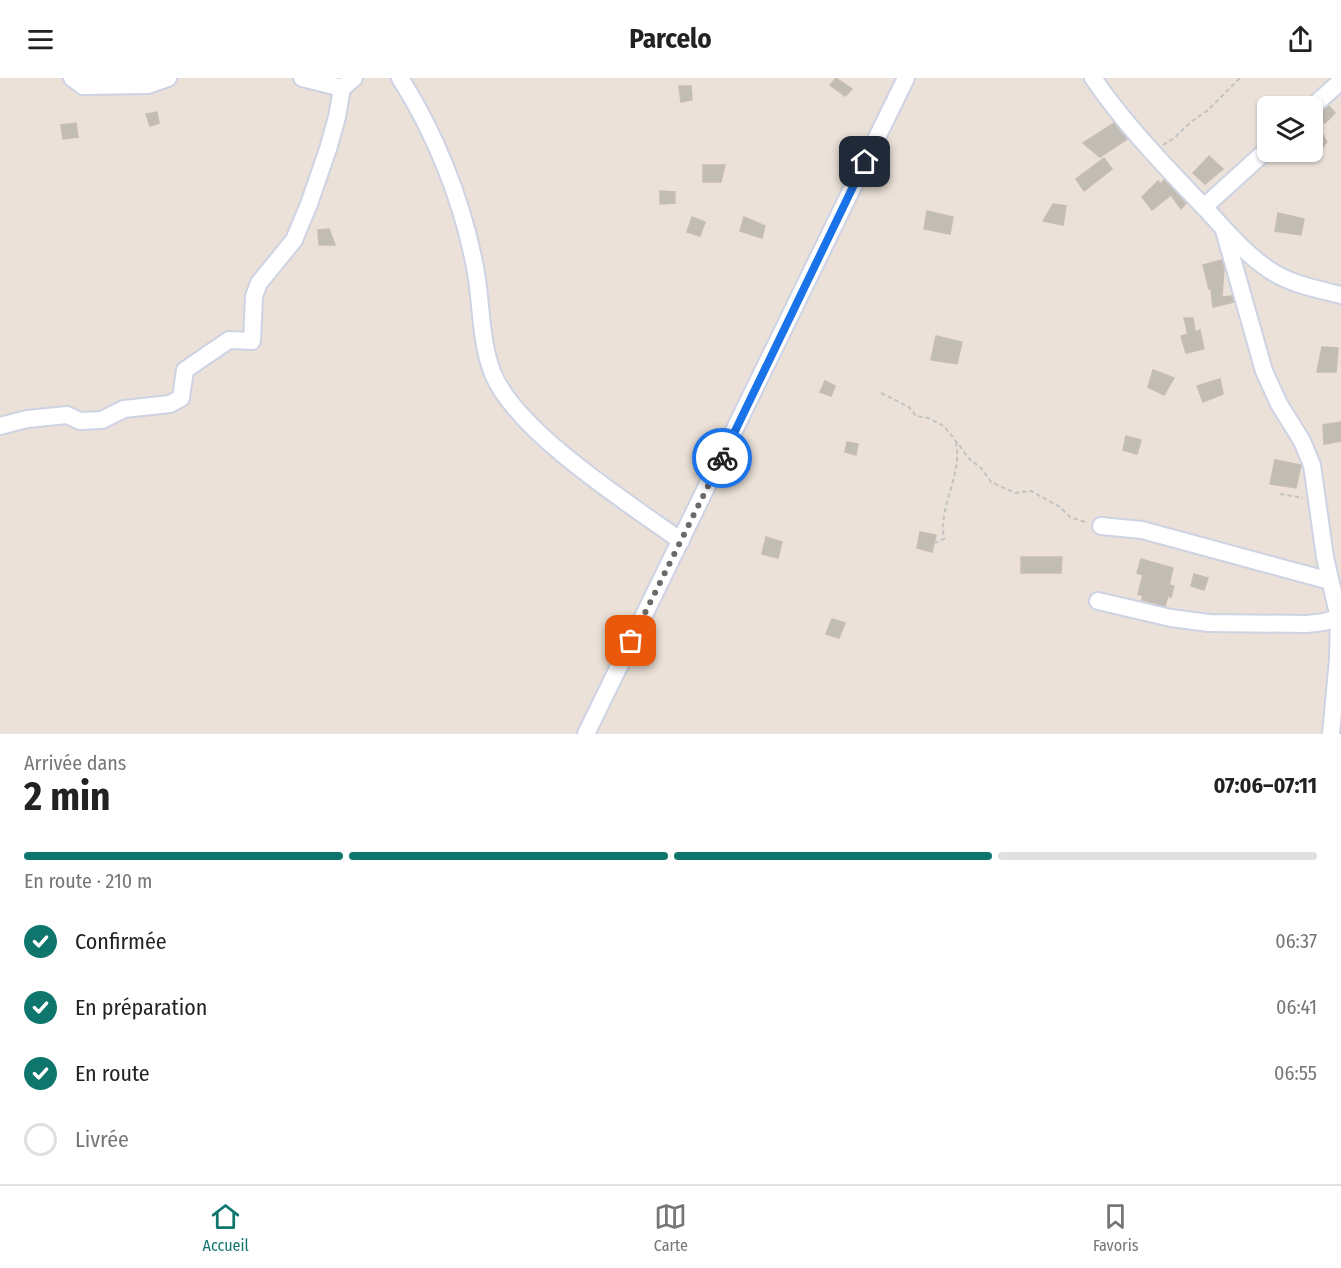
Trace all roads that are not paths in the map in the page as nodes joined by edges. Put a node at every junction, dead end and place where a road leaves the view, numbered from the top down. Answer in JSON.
{"nodes":[{"id":1,"x":72,"y":78,"type":"edge"},
{"id":2,"x":168,"y":78,"type":"edge"},
{"id":3,"x":302,"y":78,"type":"edge"},
{"id":4,"x":400,"y":78,"type":"edge"},
{"id":5,"x":906,"y":78,"type":"edge"},
{"id":6,"x":1093,"y":78,"type":"edge"},
{"id":7,"x":1341,"y":81,"type":"edge"},
{"id":8,"x":348,"y":83,"type":"edge"},
{"id":9,"x":1323,"y":97,"type":"edge"},
{"id":10,"x":1257,"y":158,"type":"edge"},
{"id":11,"x":1204,"y":207,"type":"junction"},
{"id":12,"x":1224,"y":230,"type":"junction"},
{"id":13,"x":1341,"y":295,"type":"edge"},
{"id":14,"x":0,"y":426,"type":"edge"},
{"id":15,"x":1101,"y":526,"type":"road end"},
{"id":16,"x":681,"y":541,"type":"junction"},
{"id":17,"x":1330,"y":581,"type":"junction"},
{"id":18,"x":1098,"y":601,"type":"dead end"},
{"id":19,"x":1340,"y":618,"type":"edge"},
{"id":20,"x":586,"y":734,"type":"edge"},
{"id":21,"x":1331,"y":734,"type":"edge"}],
"edges":[{"from":1,"to":2,"type":"street"},
{"from":3,"to":8,"type":"street"},
{"from":4,"to":16,"type":"street"},
{"from":5,"to":16,"type":"street"},
{"from":6,"to":11,"type":"street"},
{"from":7,"to":9,"type":"street"},
{"from":8,"to":14,"type":"street"},
{"from":10,"to":11,"type":"street"},
{"from":11,"to":12,"type":"street"},
{"from":12,"to":13,"type":"street"},
{"from":12,"to":17,"type":"street"},
{"from":15,"to":17,"type":"street"},
{"from":16,"to":20,"type":"street"},
{"from":17,"to":19,"type":"street"},
{"from":18,"to":19,"type":"street"},
{"from":19,"to":21,"type":"street"}]}
